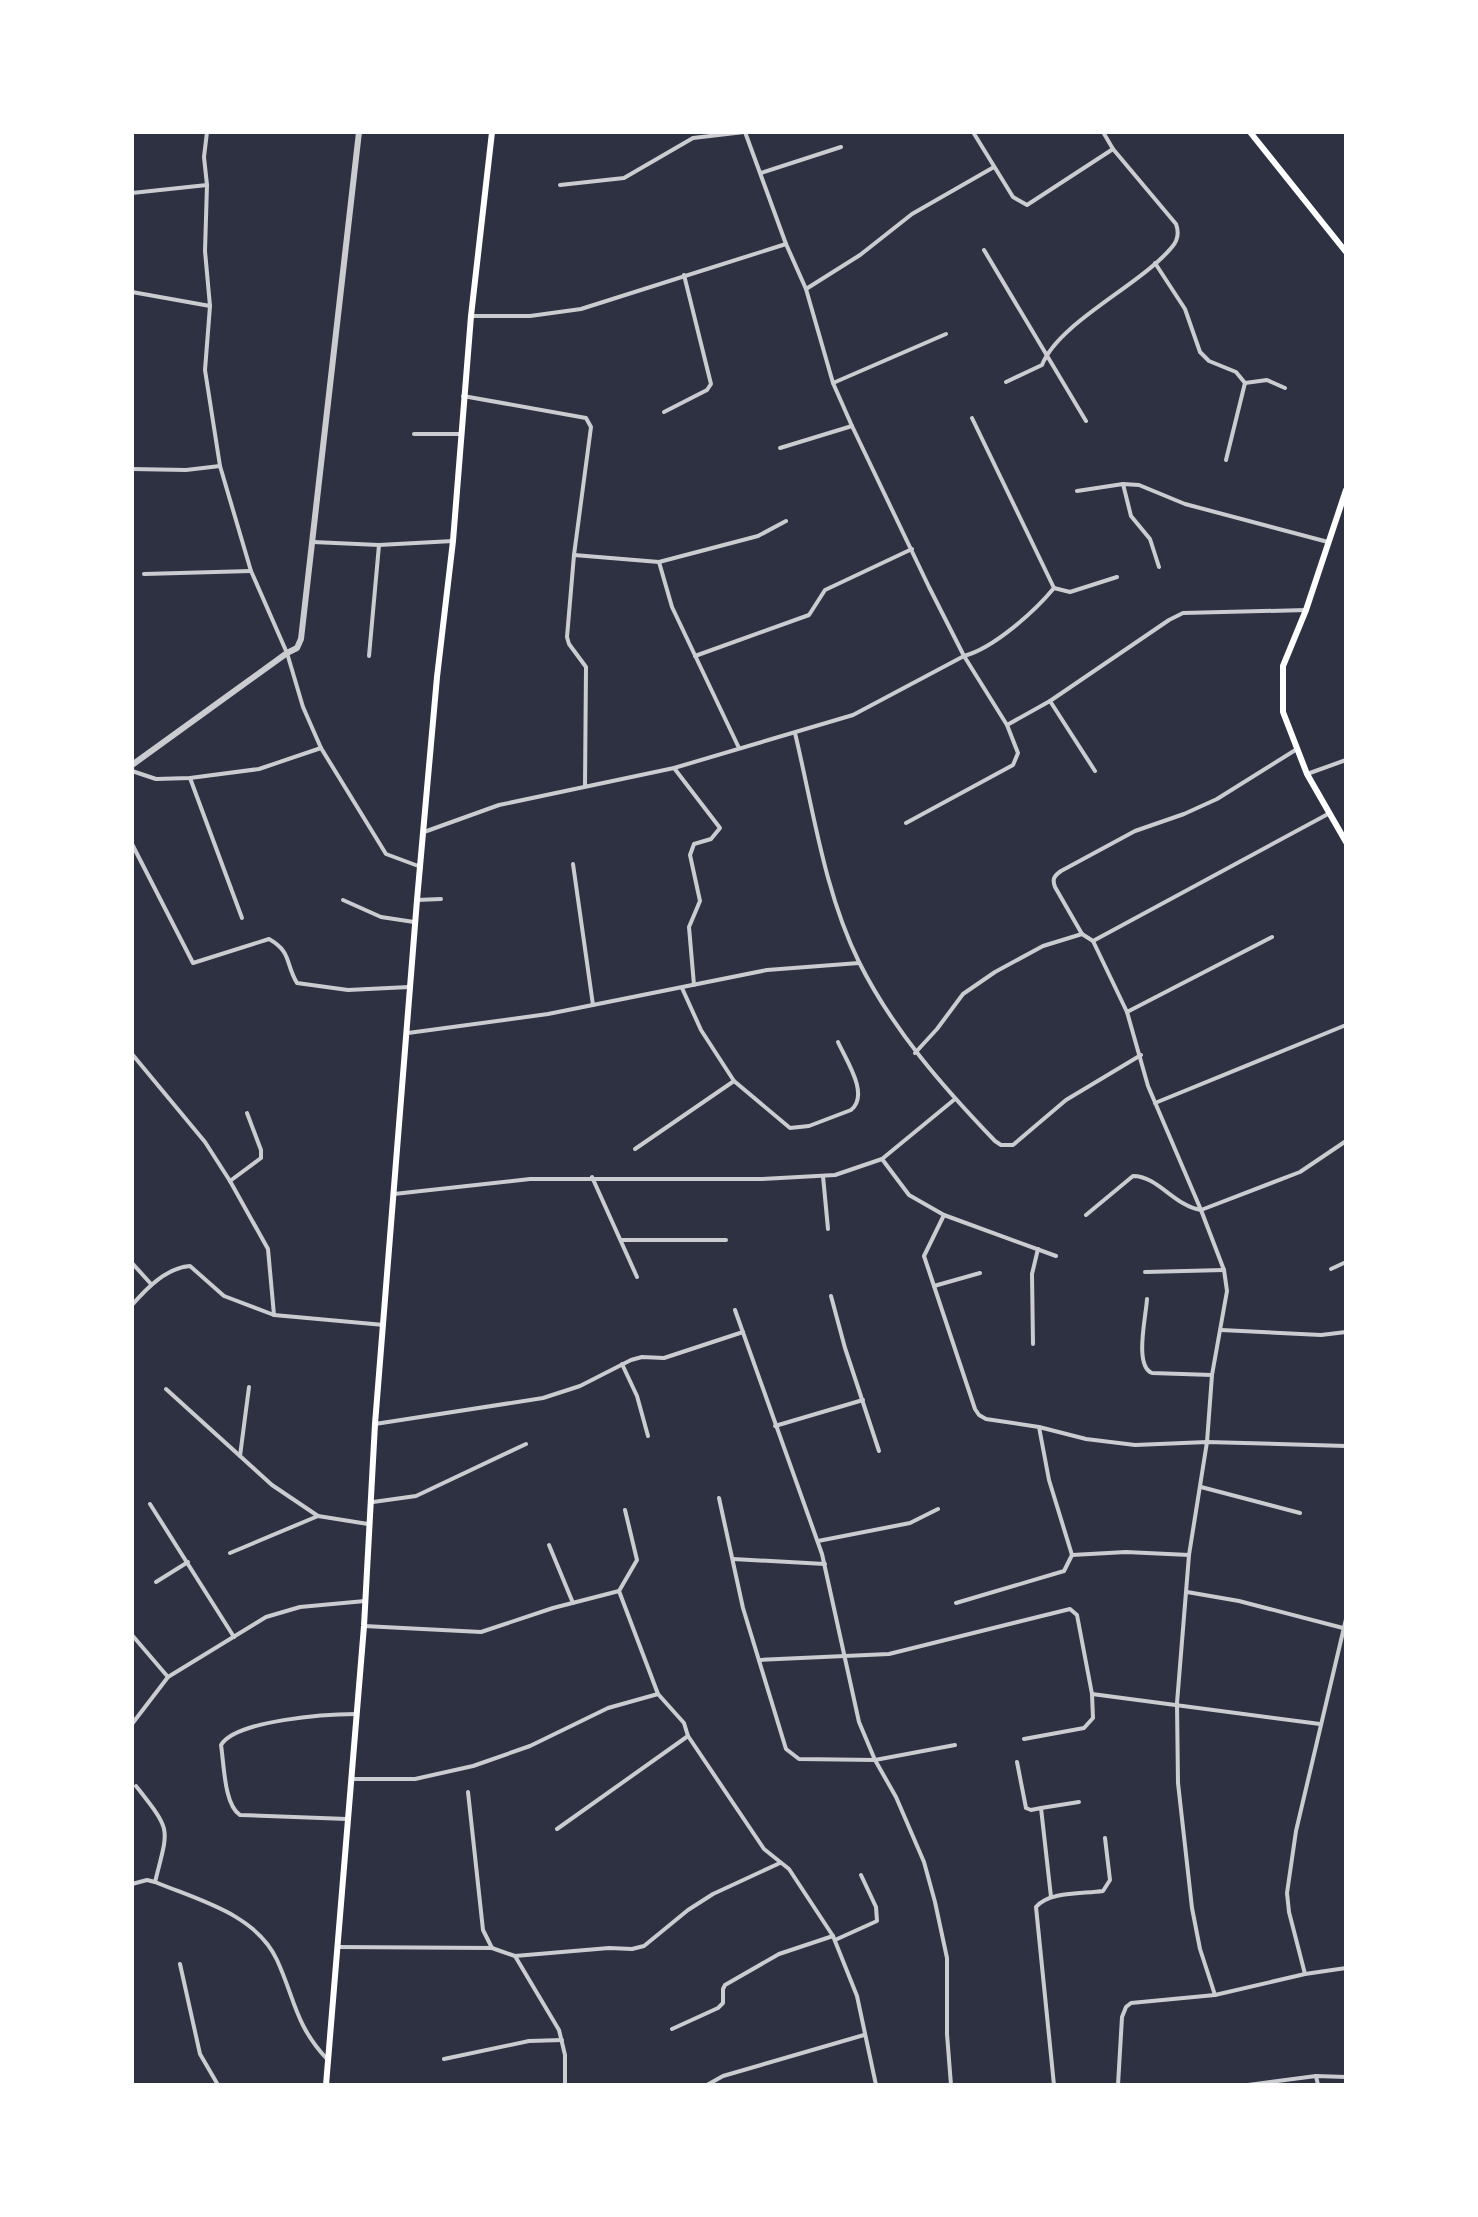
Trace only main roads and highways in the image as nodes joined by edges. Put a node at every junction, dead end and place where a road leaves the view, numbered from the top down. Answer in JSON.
{"nodes":[{"id":1,"x":492,"y":132,"type":"edge"},
{"id":2,"x":1250,"y":132,"type":"edge"},
{"id":3,"x":1346,"y":252,"type":"edge"},
{"id":4,"x":1346,"y":490,"type":"edge"},
{"id":5,"x":1346,"y":842,"type":"edge"},
{"id":6,"x":326,"y":2085,"type":"edge"}],
"edges":[{"from":1,"to":6,"type":"main road"},
{"from":2,"to":3,"type":"main road"},
{"from":4,"to":5,"type":"main road"}]}
